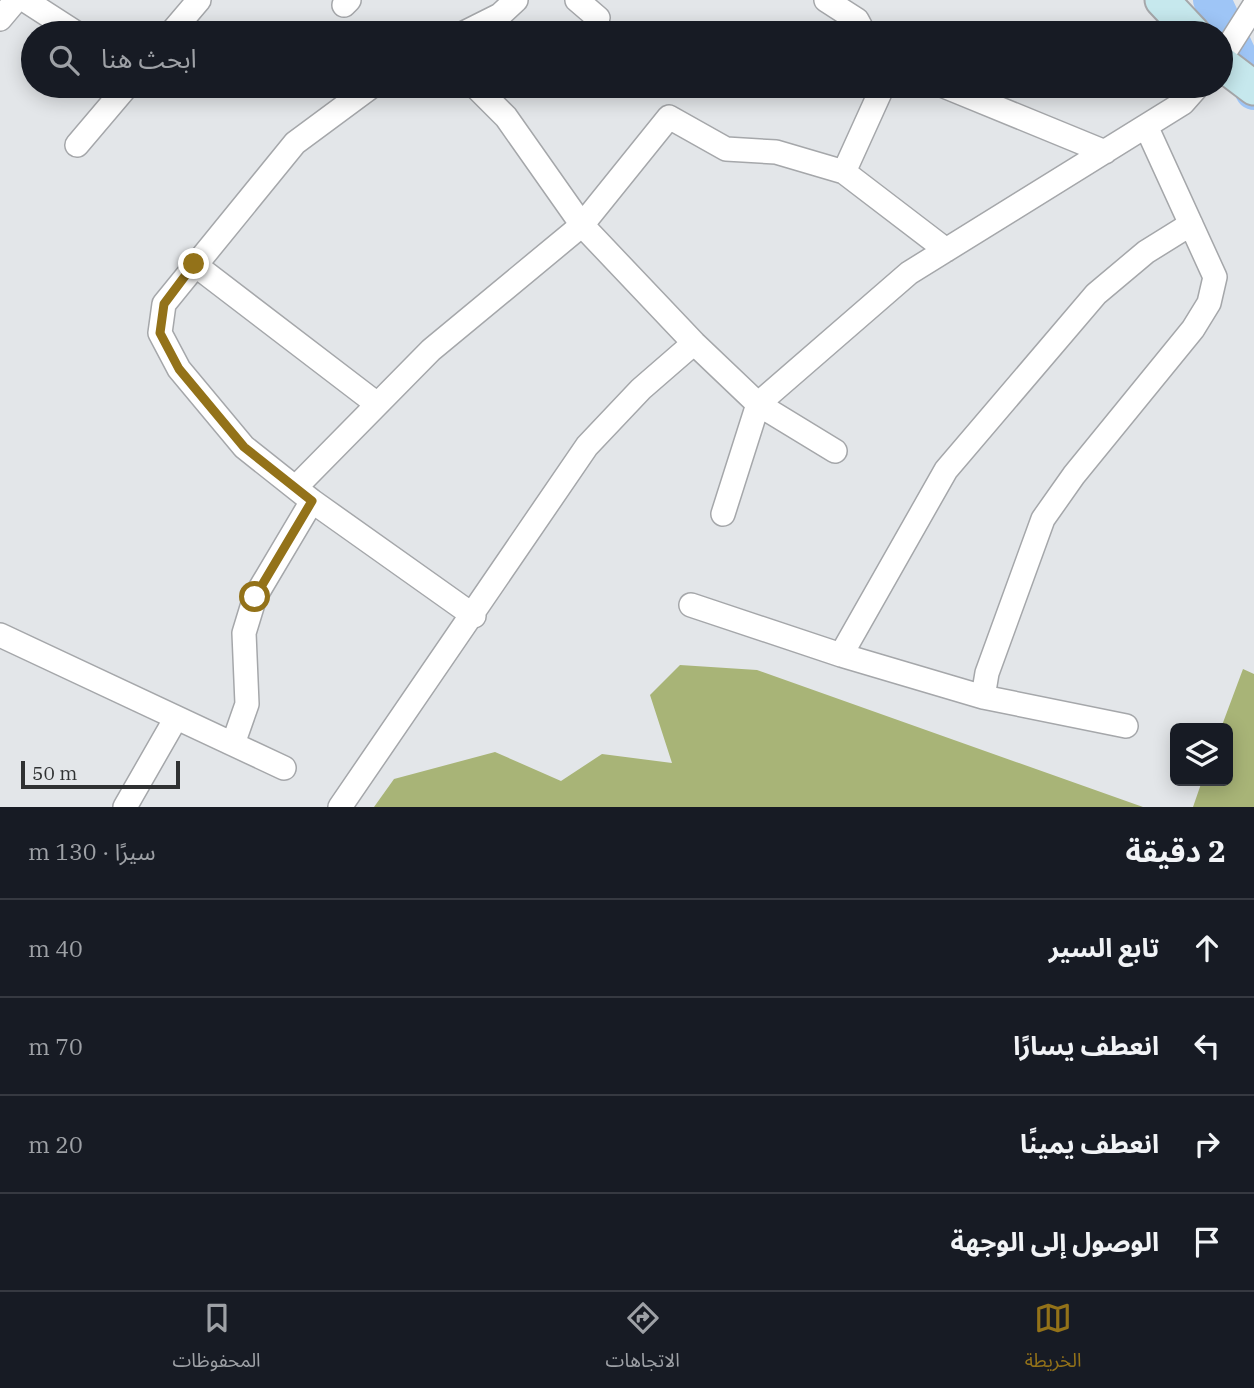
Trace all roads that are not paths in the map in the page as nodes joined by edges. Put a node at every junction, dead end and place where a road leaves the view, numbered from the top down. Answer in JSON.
{"nodes":[{"id":1,"x":16,"y":0,"type":"edge"},
{"id":2,"x":25,"y":0,"type":"edge"},
{"id":3,"x":199,"y":0,"type":"edge"},
{"id":4,"x":516,"y":0,"type":"edge"},
{"id":5,"x":577,"y":0,"type":"edge"},
{"id":6,"x":826,"y":0,"type":"edge"},
{"id":7,"x":1162,"y":0,"type":"edge"},
{"id":8,"x":1252,"y":9,"type":"edge"},
{"id":9,"x":598,"y":18,"type":"dead end"},
{"id":10,"x":0,"y":19,"type":"edge"},
{"id":11,"x":57,"y":21,"type":"edge"},
{"id":12,"x":181,"y":21,"type":"edge"},
{"id":13,"x":488,"y":21,"type":"edge"},
{"id":14,"x":858,"y":21,"type":"edge"},
{"id":15,"x":1182,"y":21,"type":"edge"},
{"id":16,"x":1233,"y":61,"type":"edge"},
{"id":17,"x":117,"y":98,"type":"edge"},
{"id":18,"x":356,"y":98,"type":"edge"},
{"id":19,"x":487,"y":98,"type":"edge"},
{"id":20,"x":878,"y":98,"type":"edge"},
{"id":21,"x":973,"y":98,"type":"edge"},
{"id":22,"x":1187,"y":98,"type":"edge"},
{"id":23,"x":1146,"y":126,"type":"junction"},
{"id":24,"x":77,"y":145,"type":"dead end"},
{"id":25,"x":1104,"y":152,"type":"junction"},
{"id":26,"x":844,"y":172,"type":"junction"},
{"id":27,"x":1191,"y":224,"type":"junction"},
{"id":28,"x":582,"y":225,"type":"junction"},
{"id":29,"x":946,"y":250,"type":"junction"},
{"id":30,"x":194,"y":264,"type":"junction"},
{"id":31,"x":694,"y":343,"type":"junction"},
{"id":32,"x":377,"y":404,"type":"junction"},
{"id":33,"x":758,"y":404,"type":"junction"},
{"id":34,"x":835,"y":451,"type":"dead end"},
{"id":35,"x":304,"y":494,"type":"junction"},
{"id":36,"x":723,"y":514,"type":"dead end"},
{"id":37,"x":691,"y":605,"type":"dead end"},
{"id":38,"x":474,"y":616,"type":"junction"},
{"id":39,"x":0,"y":635,"type":"edge"},
{"id":40,"x":841,"y":655,"type":"junction"},
{"id":41,"x":983,"y":697,"type":"junction"},
{"id":42,"x":176,"y":718,"type":"junction"},
{"id":43,"x":1126,"y":726,"type":"dead end"},
{"id":44,"x":233,"y":744,"type":"junction"},
{"id":45,"x":284,"y":768,"type":"dead end"},
{"id":46,"x":125,"y":807,"type":"edge"},
{"id":47,"x":340,"y":807,"type":"edge"}],
"edges":[{"from":1,"to":10,"type":"street"},
{"from":2,"to":11,"type":"street"},
{"from":3,"to":12,"type":"street"},
{"from":4,"to":13,"type":"street"},
{"from":5,"to":9,"type":"street"},
{"from":6,"to":14,"type":"street"},
{"from":7,"to":15,"type":"main road"},
{"from":8,"to":16,"type":"street"},
{"from":17,"to":24,"type":"street"},
{"from":18,"to":30,"type":"street"},
{"from":19,"to":28,"type":"street"},
{"from":20,"to":26,"type":"street"},
{"from":21,"to":25,"type":"street"},
{"from":22,"to":23,"type":"street"},
{"from":23,"to":25,"type":"street"},
{"from":23,"to":27,"type":"street"},
{"from":25,"to":29,"type":"street"},
{"from":26,"to":28,"type":"street"},
{"from":26,"to":29,"type":"street"},
{"from":27,"to":40,"type":"street"},
{"from":27,"to":41,"type":"street"},
{"from":28,"to":31,"type":"street"},
{"from":28,"to":32,"type":"street"},
{"from":29,"to":33,"type":"street"},
{"from":30,"to":32,"type":"street"},
{"from":30,"to":35,"type":"street"},
{"from":31,"to":33,"type":"street"},
{"from":31,"to":38,"type":"street"},
{"from":32,"to":35,"type":"street"},
{"from":33,"to":34,"type":"street"},
{"from":33,"to":36,"type":"street"},
{"from":35,"to":38,"type":"street"},
{"from":35,"to":44,"type":"street"},
{"from":37,"to":40,"type":"street"},
{"from":38,"to":47,"type":"street"},
{"from":39,"to":42,"type":"street"},
{"from":40,"to":41,"type":"street"},
{"from":41,"to":43,"type":"street"},
{"from":42,"to":44,"type":"street"},
{"from":42,"to":46,"type":"street"},
{"from":44,"to":45,"type":"street"}]}
